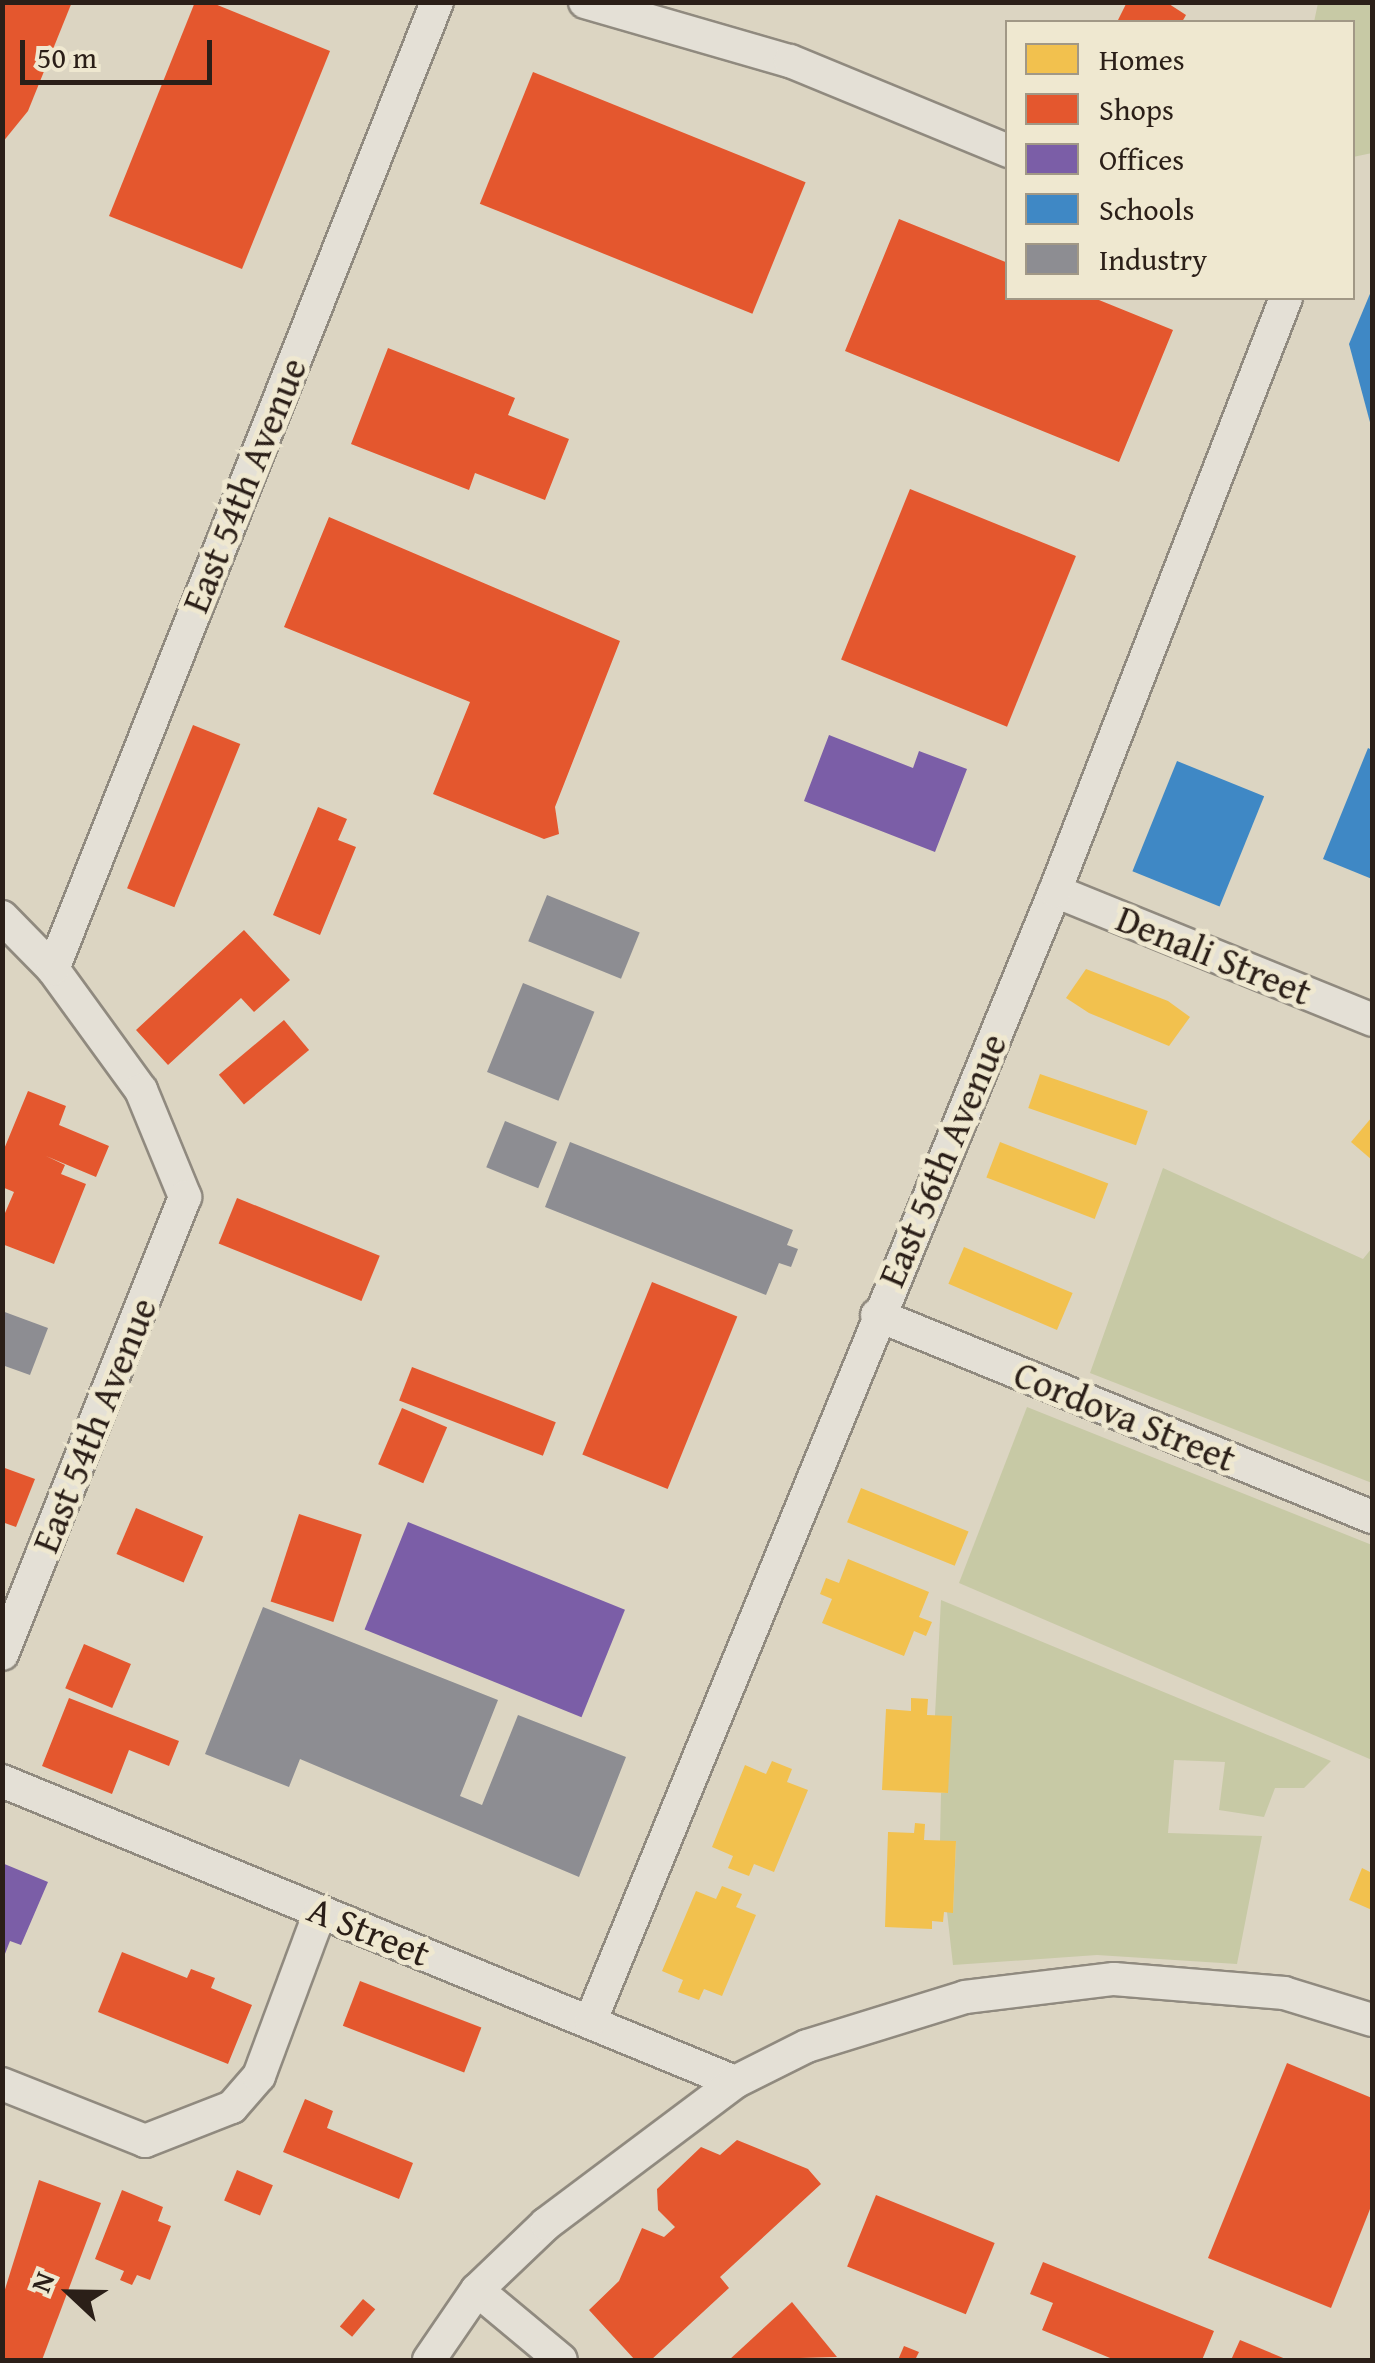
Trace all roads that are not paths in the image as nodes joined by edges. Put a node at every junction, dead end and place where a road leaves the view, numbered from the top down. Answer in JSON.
{"nodes":[{"id":1,"x":437,"y":2,"type":"edge"},
{"id":2,"x":584,"y":2,"type":"edge"},
{"id":3,"x":1005,"y":150,"type":"edge"},
{"id":4,"x":1285,"y":300,"type":"edge"},
{"id":5,"x":1055,"y":891,"type":"junction"},
{"id":6,"x":2,"y":917,"type":"edge"},
{"id":7,"x":53,"y":969,"type":"junction"},
{"id":8,"x":1372,"y":1020,"type":"edge"},
{"id":9,"x":877,"y":1315,"type":"junction"},
{"id":10,"x":1372,"y":1517,"type":"edge"},
{"id":11,"x":2,"y":1654,"type":"edge"},
{"id":12,"x":2,"y":1781,"type":"edge"},
{"id":13,"x":320,"y":1912,"type":"junction"},
{"id":14,"x":591,"y":2020,"type":"junction"},
{"id":15,"x":1372,"y":2020,"type":"edge"},
{"id":16,"x":735,"y":2082,"type":"junction"},
{"id":17,"x":2,"y":2084,"type":"edge"},
{"id":18,"x":477,"y":2290,"type":"junction"},
{"id":19,"x":429,"y":2360,"type":"edge"},
{"id":20,"x":561,"y":2360,"type":"edge"}],
"edges":[{"from":1,"to":7,"type":"street","name":"East 54th Avenue"},
{"from":2,"to":3,"type":"street"},
{"from":4,"to":5,"type":"street","name":"East 56th Avenue"},
{"from":5,"to":8,"type":"street","name":"Denali Street"},
{"from":5,"to":9,"type":"street","name":"East 56th Avenue"},
{"from":6,"to":7,"type":"street"},
{"from":7,"to":11,"type":"street","name":"East 54th Avenue"},
{"from":9,"to":10,"type":"street","name":"Cordova Street"},
{"from":9,"to":14,"type":"street","name":"East 56th Avenue"},
{"from":12,"to":13,"type":"street","name":"A Street"},
{"from":13,"to":14,"type":"street","name":"A Street"},
{"from":13,"to":17,"type":"street"},
{"from":14,"to":16,"type":"street","name":"A Street"},
{"from":15,"to":16,"type":"street"},
{"from":16,"to":18,"type":"street"},
{"from":18,"to":19,"type":"street"},
{"from":18,"to":20,"type":"street"}]}
